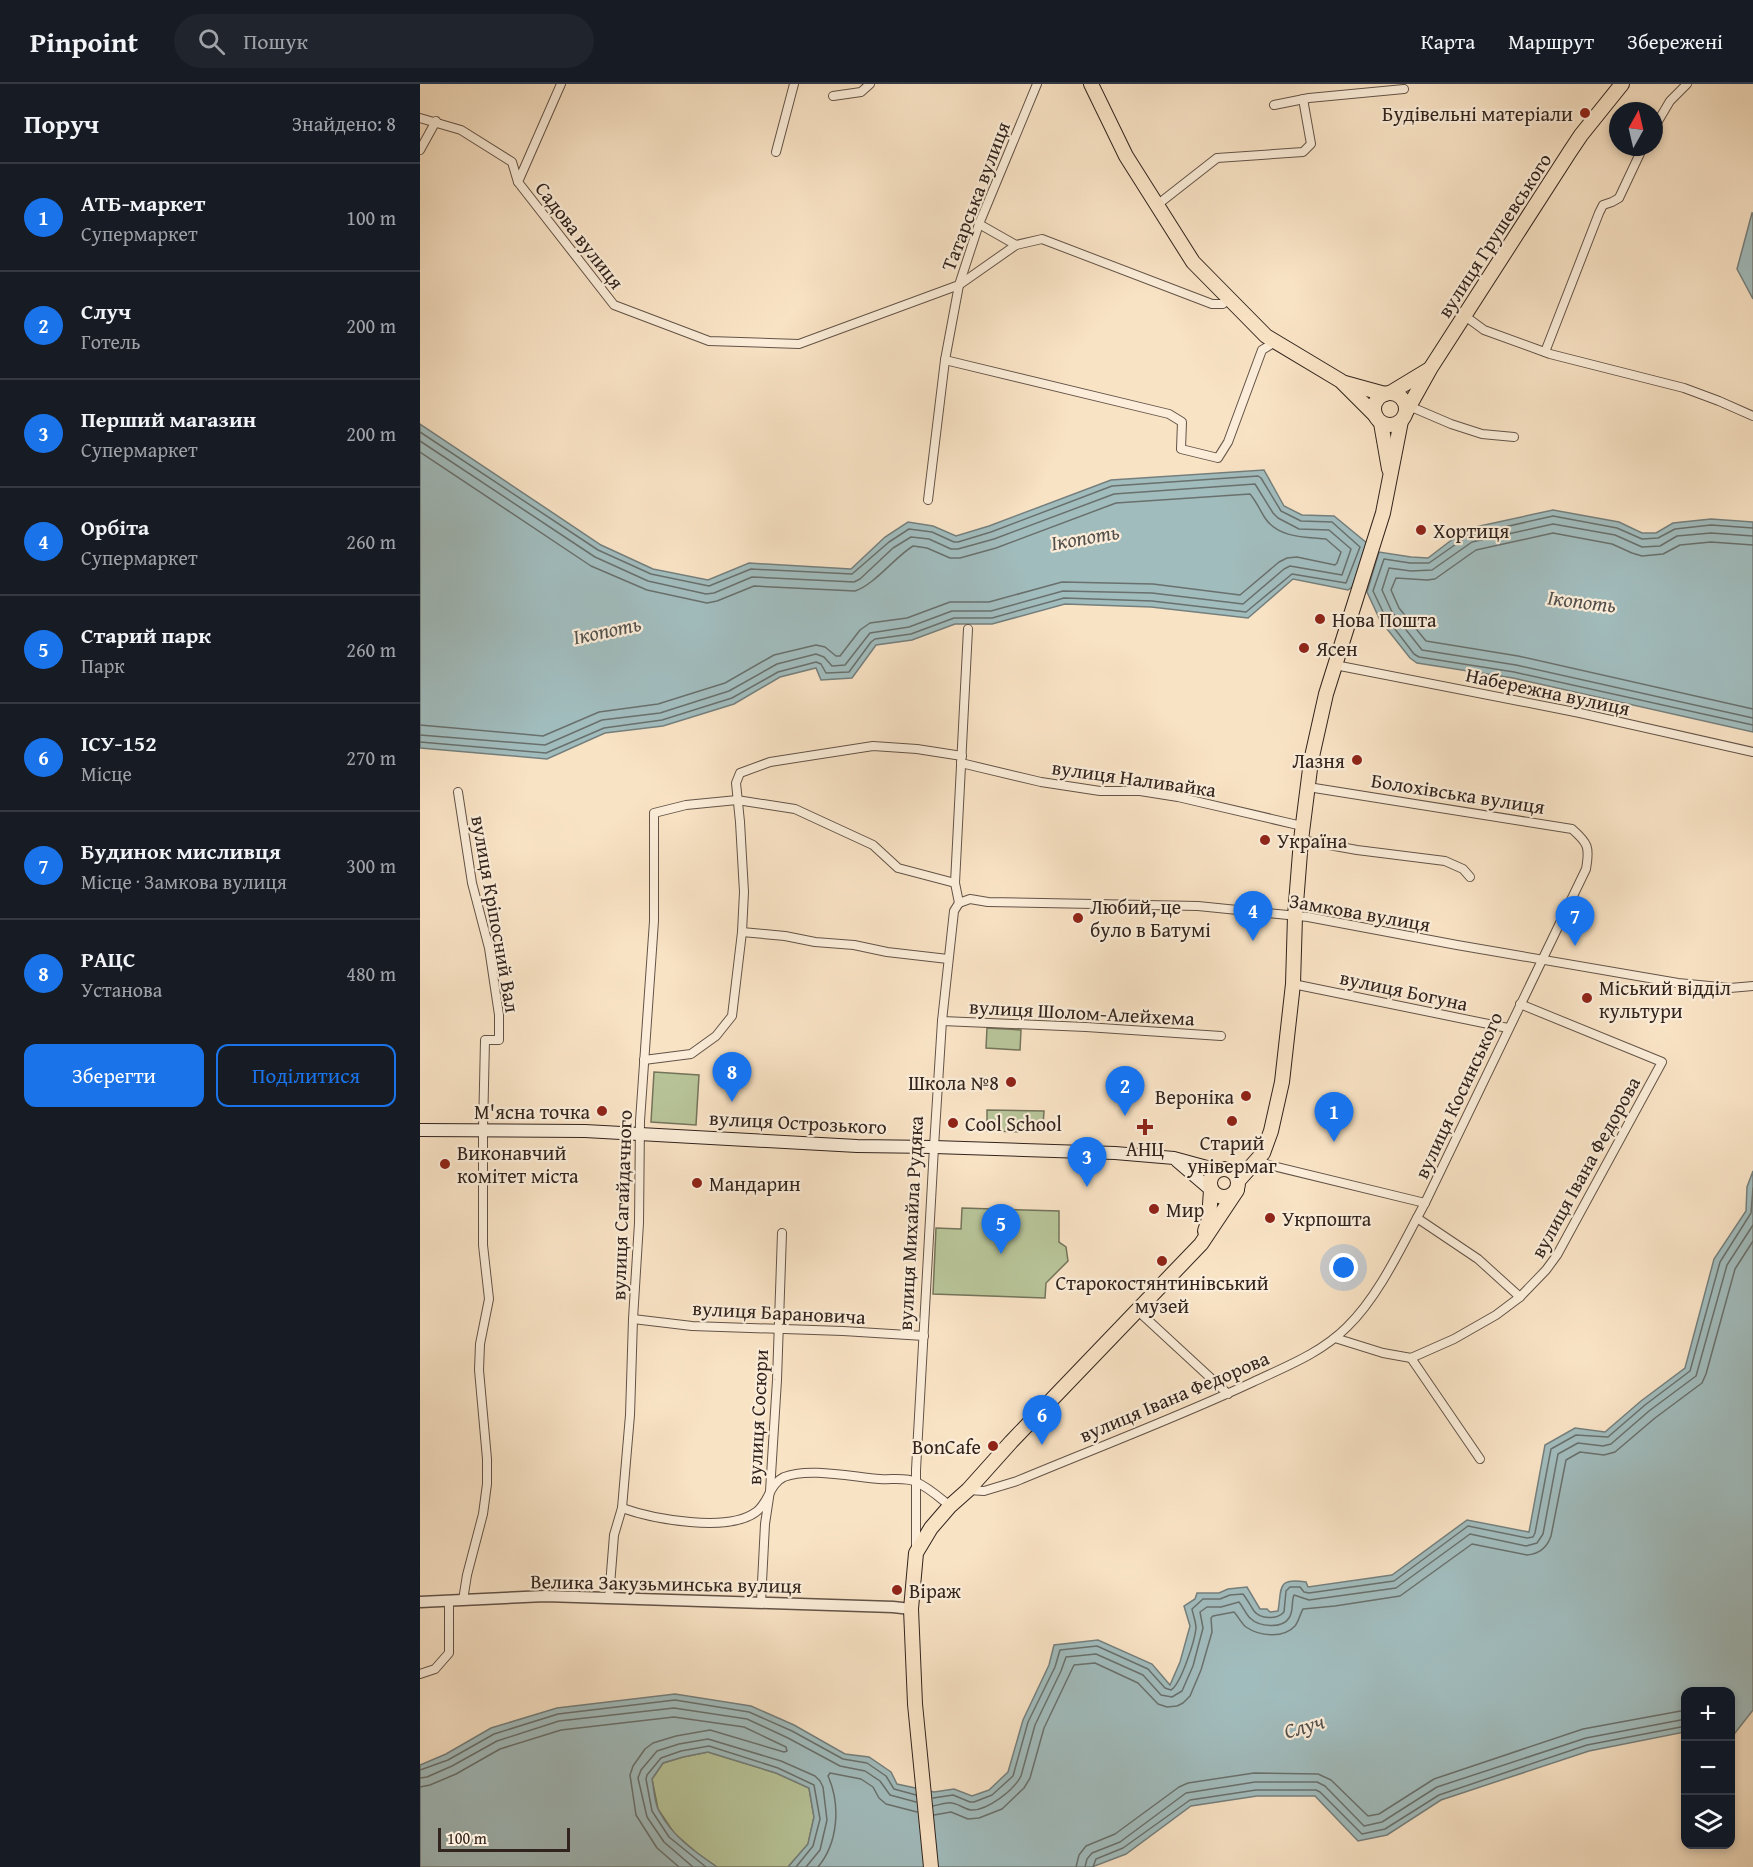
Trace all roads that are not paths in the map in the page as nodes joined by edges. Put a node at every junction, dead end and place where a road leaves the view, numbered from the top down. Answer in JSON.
{"nodes":[{"id":1,"x":561,"y":84,"type":"edge"},
{"id":2,"x":794,"y":84,"type":"edge"},
{"id":3,"x":870,"y":84,"type":"edge"},
{"id":4,"x":1037,"y":84,"type":"edge"},
{"id":5,"x":1091,"y":84,"type":"edge"},
{"id":6,"x":1622,"y":84,"type":"edge"},
{"id":7,"x":1687,"y":84,"type":"edge"},
{"id":8,"x":1404,"y":89,"type":"dead end"},
{"id":9,"x":833,"y":96,"type":"dead end"},
{"id":10,"x":1303,"y":99,"type":"junction"},
{"id":11,"x":1274,"y":105,"type":"dead end"},
{"id":12,"x":1663,"y":113,"type":"edge"},
{"id":13,"x":420,"y":118,"type":"edge"},
{"id":14,"x":436,"y":121,"type":"junction"},
{"id":15,"x":420,"y":150,"type":"edge"},
{"id":16,"x":776,"y":152,"type":"dead end"},
{"id":17,"x":1639,"y":156,"type":"edge"},
{"id":18,"x":518,"y":182,"type":"junction"},
{"id":19,"x":1157,"y":205,"type":"junction"},
{"id":20,"x":979,"y":224,"type":"junction"},
{"id":21,"x":1017,"y":245,"type":"junction"},
{"id":22,"x":959,"y":285,"type":"junction"},
{"id":23,"x":1229,"y":298,"type":"junction"},
{"id":24,"x":1465,"y":316,"type":"junction"},
{"id":25,"x":1275,"y":342,"type":"junction"},
{"id":26,"x":1545,"y":352,"type":"junction"},
{"id":27,"x":945,"y":360,"type":"junction"},
{"id":28,"x":1430,"y":369,"type":"junction"},
{"id":29,"x":1341,"y":381,"type":"junction"},
{"id":30,"x":1387,"y":394,"type":"junction"},
{"id":31,"x":1405,"y":413,"type":"junction"},
{"id":32,"x":1753,"y":416,"type":"edge"},
{"id":33,"x":1378,"y":419,"type":"junction"},
{"id":34,"x":1514,"y":437,"type":"dead end"},
{"id":35,"x":1391,"y":480,"type":"junction"},
{"id":36,"x":928,"y":500,"type":"dead end"},
{"id":37,"x":968,"y":629,"type":"dead end"},
{"id":38,"x":1335,"y":665,"type":"junction"},
{"id":39,"x":1753,"y":752,"type":"edge"},
{"id":40,"x":962,"y":760,"type":"junction"},
{"id":41,"x":1308,"y":787,"type":"junction"},
{"id":42,"x":458,"y":792,"type":"dead end"},
{"id":43,"x":737,"y":800,"type":"junction"},
{"id":44,"x":1302,"y":833,"type":"junction"},
{"id":45,"x":1589,"y":853,"type":"joint"},
{"id":46,"x":1470,"y":878,"type":"dead end"},
{"id":47,"x":954,"y":883,"type":"junction"},
{"id":48,"x":959,"y":903,"type":"junction"},
{"id":49,"x":1294,"y":916,"type":"junction"},
{"id":50,"x":742,"y":932,"type":"junction"},
{"id":51,"x":948,"y":959,"type":"junction"},
{"id":52,"x":1542,"y":959,"type":"junction"},
{"id":53,"x":1293,"y":984,"type":"junction"},
{"id":54,"x":1753,"y":986,"type":"edge"},
{"id":55,"x":1520,"y":1004,"type":"junction"},
{"id":56,"x":942,"y":1021,"type":"junction"},
{"id":57,"x":1508,"y":1028,"type":"junction"},
{"id":58,"x":1221,"y":1036,"type":"dead end"},
{"id":59,"x":644,"y":1060,"type":"junction"},
{"id":60,"x":420,"y":1130,"type":"edge"},
{"id":61,"x":483,"y":1130,"type":"junction"},
{"id":62,"x":640,"y":1133,"type":"junction"},
{"id":63,"x":933,"y":1147,"type":"junction"},
{"id":64,"x":1174,"y":1158,"type":"junction"},
{"id":65,"x":1257,"y":1160,"type":"junction"},
{"id":66,"x":1220,"y":1169,"type":"junction"},
{"id":67,"x":1238,"y":1186,"type":"junction"},
{"id":68,"x":1211,"y":1190,"type":"junction"},
{"id":69,"x":1425,"y":1203,"type":"junction"},
{"id":70,"x":1417,"y":1218,"type":"junction"},
{"id":71,"x":782,"y":1233,"type":"dead end"},
{"id":72,"x":1201,"y":1244,"type":"junction"},
{"id":73,"x":1520,"y":1297,"type":"junction"},
{"id":74,"x":1137,"y":1310,"type":"junction"},
{"id":75,"x":633,"y":1319,"type":"junction"},
{"id":76,"x":778,"y":1329,"type":"junction"},
{"id":77,"x":924,"y":1336,"type":"junction"},
{"id":78,"x":1335,"y":1338,"type":"junction"},
{"id":79,"x":1411,"y":1358,"type":"junction"},
{"id":80,"x":1228,"y":1394,"type":"junction"},
{"id":81,"x":1480,"y":1459,"type":"dead end"},
{"id":82,"x":916,"y":1481,"type":"junction"},
{"id":83,"x":968,"y":1490,"type":"junction"},
{"id":84,"x":770,"y":1491,"type":"junction"},
{"id":85,"x":950,"y":1506,"type":"junction"},
{"id":86,"x":622,"y":1508,"type":"junction"},
{"id":87,"x":916,"y":1553,"type":"junction"},
{"id":88,"x":609,"y":1598,"type":"junction"},
{"id":89,"x":449,"y":1600,"type":"junction"},
{"id":90,"x":463,"y":1600,"type":"junction"},
{"id":91,"x":420,"y":1602,"type":"edge"},
{"id":92,"x":761,"y":1602,"type":"junction"},
{"id":93,"x":911,"y":1609,"type":"junction"},
{"id":94,"x":420,"y":1674,"type":"edge"},
{"id":95,"x":931,"y":1867,"type":"edge"}],
"edges":[{"from":1,"to":18,"type":"street","name":"Садова вулиця"},
{"from":2,"to":16,"type":"street"},
{"from":3,"to":9,"type":"street"},
{"from":4,"to":20,"type":"street","name":"Татарська вулиця"},
{"from":5,"to":19,"type":"main road"},
{"from":6,"to":24,"type":"main road","name":"вулиця Грушевського"},
{"from":7,"to":12,"type":"street"},
{"from":8,"to":10,"type":"street"},
{"from":10,"to":11,"type":"street"},
{"from":10,"to":19,"type":"street"},
{"from":13,"to":14,"type":"street"},
{"from":14,"to":15,"type":"street"},
{"from":14,"to":18,"type":"street"},
{"from":17,"to":26,"type":"street"},
{"from":18,"to":22,"type":"street","name":"Садова вулиця"},
{"from":19,"to":23,"type":"main road"},
{"from":20,"to":21,"type":"street"},
{"from":20,"to":22,"type":"street","name":"Татарська вулиця"},
{"from":21,"to":22,"type":"street","name":"Садова вулиця"},
{"from":21,"to":23,"type":"street"},
{"from":22,"to":27,"type":"street","name":"Татарська вулиця"},
{"from":23,"to":25,"type":"main road"},
{"from":24,"to":26,"type":"street"},
{"from":24,"to":28,"type":"main road","name":"вулиця Грушевського"},
{"from":25,"to":27,"type":"street"},
{"from":25,"to":29,"type":"main road"},
{"from":26,"to":32,"type":"street"},
{"from":27,"to":36,"type":"street","name":"Татарська вулиця"},
{"from":28,"to":30,"type":"main road"},
{"from":28,"to":31,"type":"main road","name":"вулиця Грушевського"},
{"from":29,"to":30,"type":"main road"},
{"from":29,"to":33,"type":"main road"},
{"from":30,"to":31,"type":"main road"},
{"from":30,"to":33,"type":"main road"},
{"from":31,"to":33,"type":"main road"},
{"from":31,"to":34,"type":"street"},
{"from":31,"to":35,"type":"main road","name":"вулиця Грушевського"},
{"from":33,"to":35,"type":"main road"},
{"from":35,"to":38,"type":"main road","name":"вулиця Грушевського"},
{"from":37,"to":40,"type":"street","name":"вулиця Михайла Рудяка"},
{"from":38,"to":39,"type":"street","name":"Набережна вулиця"},
{"from":38,"to":41,"type":"main road","name":"вулиця Грушевського"},
{"from":40,"to":43,"type":"street","name":"вулиця Наливайка"},
{"from":40,"to":44,"type":"street","name":"вулиця Наливайка"},
{"from":40,"to":47,"type":"street","name":"вулиця Михайла Рудяка"},
{"from":41,"to":44,"type":"main road","name":"вулиця Грушевського"},
{"from":41,"to":45,"type":"street","name":"Болохівська вулиця"},
{"from":42,"to":61,"type":"street","name":"вулиця Кріпосний Вал"},
{"from":43,"to":47,"type":"street"},
{"from":43,"to":50,"type":"street"},
{"from":43,"to":59,"type":"street","name":"вулиця Сагайдачного"},
{"from":44,"to":46,"type":"street","name":"вулиця Наливайка"},
{"from":44,"to":49,"type":"main road","name":"вулиця Грушевського"},
{"from":45,"to":52,"type":"street","name":"вулиця Косинського"},
{"from":47,"to":48,"type":"street","name":"вулиця Михайла Рудяка"},
{"from":48,"to":49,"type":"street","name":"Замкова вулиця"},
{"from":48,"to":51,"type":"street","name":"вулиця Михайла Рудяка"},
{"from":49,"to":52,"type":"street","name":"Замкова вулиця"},
{"from":49,"to":53,"type":"main road","name":"вулиця Грушевського"},
{"from":50,"to":51,"type":"street"},
{"from":50,"to":59,"type":"street"},
{"from":51,"to":56,"type":"street","name":"вулиця Михайла Рудяка"},
{"from":52,"to":54,"type":"street","name":"Замкова вулиця"},
{"from":52,"to":55,"type":"street","name":"вулиця Косинського"},
{"from":53,"to":57,"type":"street","name":"вулиця Богуна"},
{"from":53,"to":65,"type":"main road","name":"вулиця Грушевського"},
{"from":55,"to":57,"type":"street","name":"вулиця Косинського"},
{"from":55,"to":73,"type":"street","name":"вулиця Івана Федорова"},
{"from":56,"to":58,"type":"street","name":"вулиця Шолом-Алейхема"},
{"from":56,"to":63,"type":"street","name":"вулиця Михайла Рудяка"},
{"from":57,"to":69,"type":"street","name":"вулиця Косинського"},
{"from":59,"to":62,"type":"street","name":"вулиця Сагайдачного"},
{"from":60,"to":61,"type":"main road","name":"вулиця Острозького"},
{"from":61,"to":62,"type":"main road","name":"вулиця Острозького"},
{"from":61,"to":90,"type":"street","name":"вулиця Кріпосний Вал"},
{"from":62,"to":63,"type":"main road","name":"вулиця Острозького"},
{"from":62,"to":75,"type":"street","name":"вулиця Сагайдачного"},
{"from":63,"to":64,"type":"main road","name":"вулиця Острозького"},
{"from":63,"to":77,"type":"street","name":"вулиця Михайла Рудяка"},
{"from":64,"to":66,"type":"main road","name":"вулиця Острозького"},
{"from":64,"to":68,"type":"main road"},
{"from":65,"to":66,"type":"main road"},
{"from":65,"to":67,"type":"main road","name":"вулиця Грушевського"},
{"from":65,"to":69,"type":"street"},
{"from":66,"to":67,"type":"main road"},
{"from":66,"to":68,"type":"main road"},
{"from":67,"to":68,"type":"main road"},
{"from":67,"to":72,"type":"main road","name":"вулиця Грушевського"},
{"from":68,"to":72,"type":"main road","name":"вулиця Грушевського"},
{"from":69,"to":70,"type":"street","name":"вулиця Косинського"},
{"from":70,"to":73,"type":"street"},
{"from":70,"to":78,"type":"street","name":"вулиця Косинського"},
{"from":71,"to":76,"type":"street","name":"вулиця Сосюри"},
{"from":72,"to":74,"type":"main road","name":"вулиця Грушевського"},
{"from":73,"to":79,"type":"street","name":"вулиця Івана Федорова"},
{"from":74,"to":80,"type":"street"},
{"from":74,"to":83,"type":"main road","name":"вулиця Грушевського"},
{"from":75,"to":76,"type":"street","name":"вулиця Барановича"},
{"from":75,"to":86,"type":"street","name":"вулиця Сагайдачного"},
{"from":76,"to":77,"type":"street","name":"вулиця Барановича"},
{"from":76,"to":84,"type":"street","name":"вулиця Сосюри"},
{"from":77,"to":82,"type":"street","name":"вулиця Михайла Рудяка"},
{"from":78,"to":79,"type":"street"},
{"from":78,"to":80,"type":"street","name":"вулиця Івана Федорова"},
{"from":79,"to":81,"type":"street"},
{"from":80,"to":83,"type":"street","name":"вулиця Івана Федорова"},
{"from":82,"to":84,"type":"street"},
{"from":82,"to":85,"type":"street"},
{"from":82,"to":87,"type":"street","name":"вулиця Михайла Рудяка"},
{"from":83,"to":85,"type":"main road","name":"вулиця Грушевського"},
{"from":84,"to":86,"type":"street"},
{"from":84,"to":92,"type":"street","name":"вулиця Сосюри"},
{"from":85,"to":87,"type":"main road","name":"вулиця Грушевського"},
{"from":86,"to":88,"type":"street","name":"вулиця Сагайдачного"},
{"from":87,"to":93,"type":"main road","name":"вулиця Михайла Рудяка"},
{"from":88,"to":90,"type":"street","name":"Велика Закузьминська вулиця"},
{"from":88,"to":92,"type":"street","name":"Велика Закузьминська вулиця"},
{"from":89,"to":90,"type":"street","name":"Велика Закузьминська вулиця"},
{"from":89,"to":91,"type":"street","name":"Велика Закузьминська вулиця"},
{"from":89,"to":94,"type":"street"},
{"from":92,"to":93,"type":"street","name":"Велика Закузьминська вулиця"},
{"from":93,"to":95,"type":"main road","name":"вулиця Михайла Рудяка"}]}
